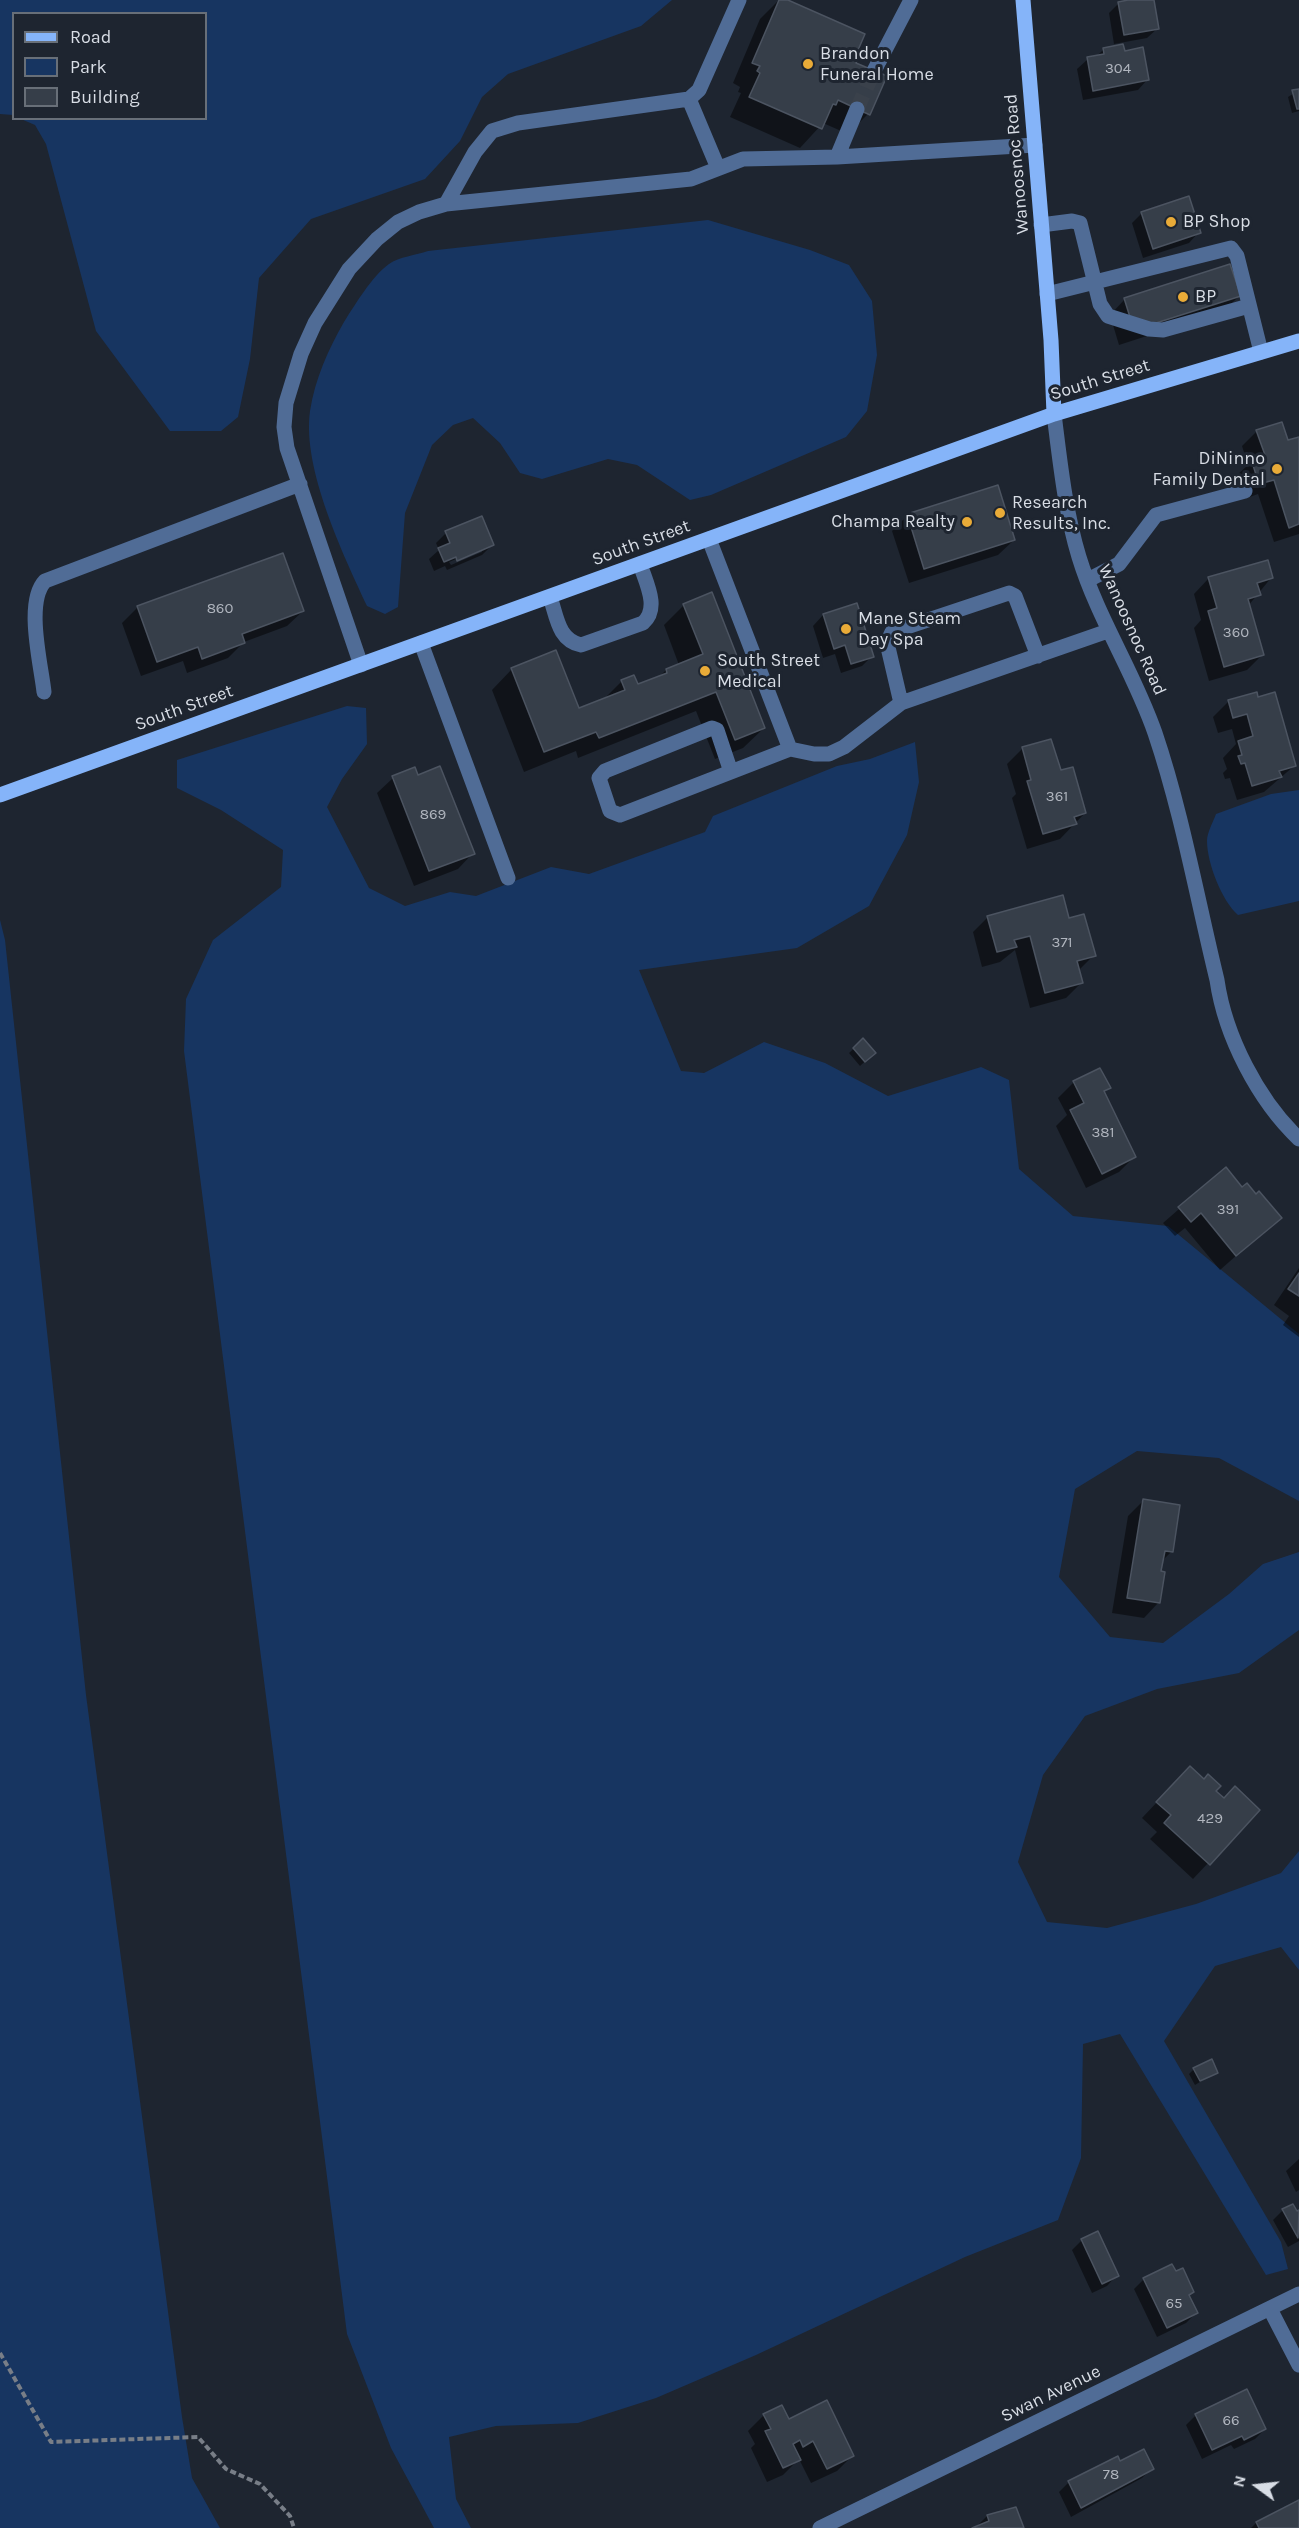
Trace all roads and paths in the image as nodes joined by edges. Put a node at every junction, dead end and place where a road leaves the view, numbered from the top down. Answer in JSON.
{"nodes":[{"id":1,"x":739,"y":0,"type":"edge"},
{"id":2,"x":911,"y":0,"type":"edge"},
{"id":3,"x":1023,"y":0,"type":"edge"},
{"id":4,"x":874,"y":70,"type":"tunnel mouth"},
{"id":5,"x":689,"y":99,"type":"junction"},
{"id":6,"x":857,"y":109,"type":"tunnel mouth"},
{"id":7,"x":1035,"y":145,"type":"junction"},
{"id":8,"x":837,"y":157,"type":"junction"},
{"id":9,"x":718,"y":168,"type":"junction"},
{"id":10,"x":446,"y":204,"type":"junction"},
{"id":11,"x":1041,"y":225,"type":"junction"},
{"id":12,"x":1094,"y":282,"type":"junction"},
{"id":13,"x":1047,"y":294,"type":"junction"},
{"id":14,"x":1249,"y":306,"type":"junction"},
{"id":15,"x":1299,"y":341,"type":"edge"},
{"id":16,"x":1261,"y":352,"type":"junction"},
{"id":17,"x":1054,"y":414,"type":"junction"},
{"id":18,"x":300,"y":484,"type":"junction"},
{"id":19,"x":1245,"y":491,"type":"dead end"},
{"id":20,"x":709,"y":539,"type":"junction"},
{"id":21,"x":640,"y":564,"type":"junction"},
{"id":22,"x":1089,"y":580,"type":"junction"},
{"id":23,"x":550,"y":597,"type":"junction"},
{"id":24,"x":1108,"y":632,"type":"junction"},
{"id":25,"x":421,"y":643,"type":"junction"},
{"id":26,"x":1038,"y":656,"type":"junction"},
{"id":27,"x":362,"y":665,"type":"junction"},
{"id":28,"x":44,"y":692,"type":"dead end"},
{"id":29,"x":901,"y":703,"type":"junction"},
{"id":30,"x":790,"y":749,"type":"junction"},
{"id":31,"x":732,"y":772,"type":"junction"},
{"id":32,"x":0,"y":795,"type":"edge"},
{"id":33,"x":508,"y":878,"type":"dead end"},
{"id":34,"x":1299,"y":1138,"type":"edge"},
{"id":35,"x":1299,"y":2294,"type":"edge"},
{"id":36,"x":1270,"y":2308,"type":"junction"},
{"id":37,"x":0,"y":2353,"type":"edge"},
{"id":38,"x":1299,"y":2365,"type":"edge"},
{"id":39,"x":294,"y":2528,"type":"edge"},
{"id":40,"x":820,"y":2528,"type":"edge"}],
"edges":[{"from":1,"to":5,"type":"street"},
{"from":2,"to":4,"type":"street"},
{"from":3,"to":7,"type":"main road","name":"Wanoosnoc Road"},
{"from":5,"to":9,"type":"street"},
{"from":5,"to":10,"type":"street"},
{"from":6,"to":8,"type":"street"},
{"from":7,"to":8,"type":"street"},
{"from":7,"to":11,"type":"main road","name":"Wanoosnoc Road"},
{"from":8,"to":9,"type":"street"},
{"from":9,"to":10,"type":"street"},
{"from":10,"to":18,"type":"street"},
{"from":11,"to":12,"type":"street"},
{"from":11,"to":13,"type":"main road","name":"Wanoosnoc Road"},
{"from":12,"to":13,"type":"street"},
{"from":12,"to":14,"type":"street"},
{"from":12,"to":14,"type":"street"},
{"from":13,"to":17,"type":"main road","name":"Wanoosnoc Road"},
{"from":14,"to":16,"type":"street"},
{"from":15,"to":16,"type":"main road","name":"South Street"},
{"from":16,"to":17,"type":"main road","name":"South Street"},
{"from":17,"to":20,"type":"main road","name":"South Street"},
{"from":17,"to":22,"type":"street","name":"Wanoosnoc Road"},
{"from":18,"to":27,"type":"street"},
{"from":18,"to":28,"type":"street"},
{"from":19,"to":22,"type":"street"},
{"from":20,"to":21,"type":"main road","name":"South Street"},
{"from":20,"to":30,"type":"street"},
{"from":21,"to":23,"type":"main road","name":"South Street"},
{"from":21,"to":23,"type":"street"},
{"from":22,"to":24,"type":"street","name":"Wanoosnoc Road"},
{"from":23,"to":25,"type":"main road","name":"South Street"},
{"from":24,"to":26,"type":"street"},
{"from":24,"to":34,"type":"street","name":"Wanoosnoc Road"},
{"from":25,"to":27,"type":"main road","name":"South Street"},
{"from":25,"to":33,"type":"street"},
{"from":26,"to":29,"type":"street"},
{"from":26,"to":29,"type":"street"},
{"from":27,"to":32,"type":"main road","name":"South Street"},
{"from":29,"to":30,"type":"street"},
{"from":30,"to":31,"type":"street"},
{"from":31,"to":31,"type":"street"},
{"from":35,"to":36,"type":"street","name":"Swan Avenue"},
{"from":36,"to":38,"type":"street"},
{"from":36,"to":40,"type":"street","name":"Swan Avenue"},
{"from":37,"to":39,"type":"path"}]}
